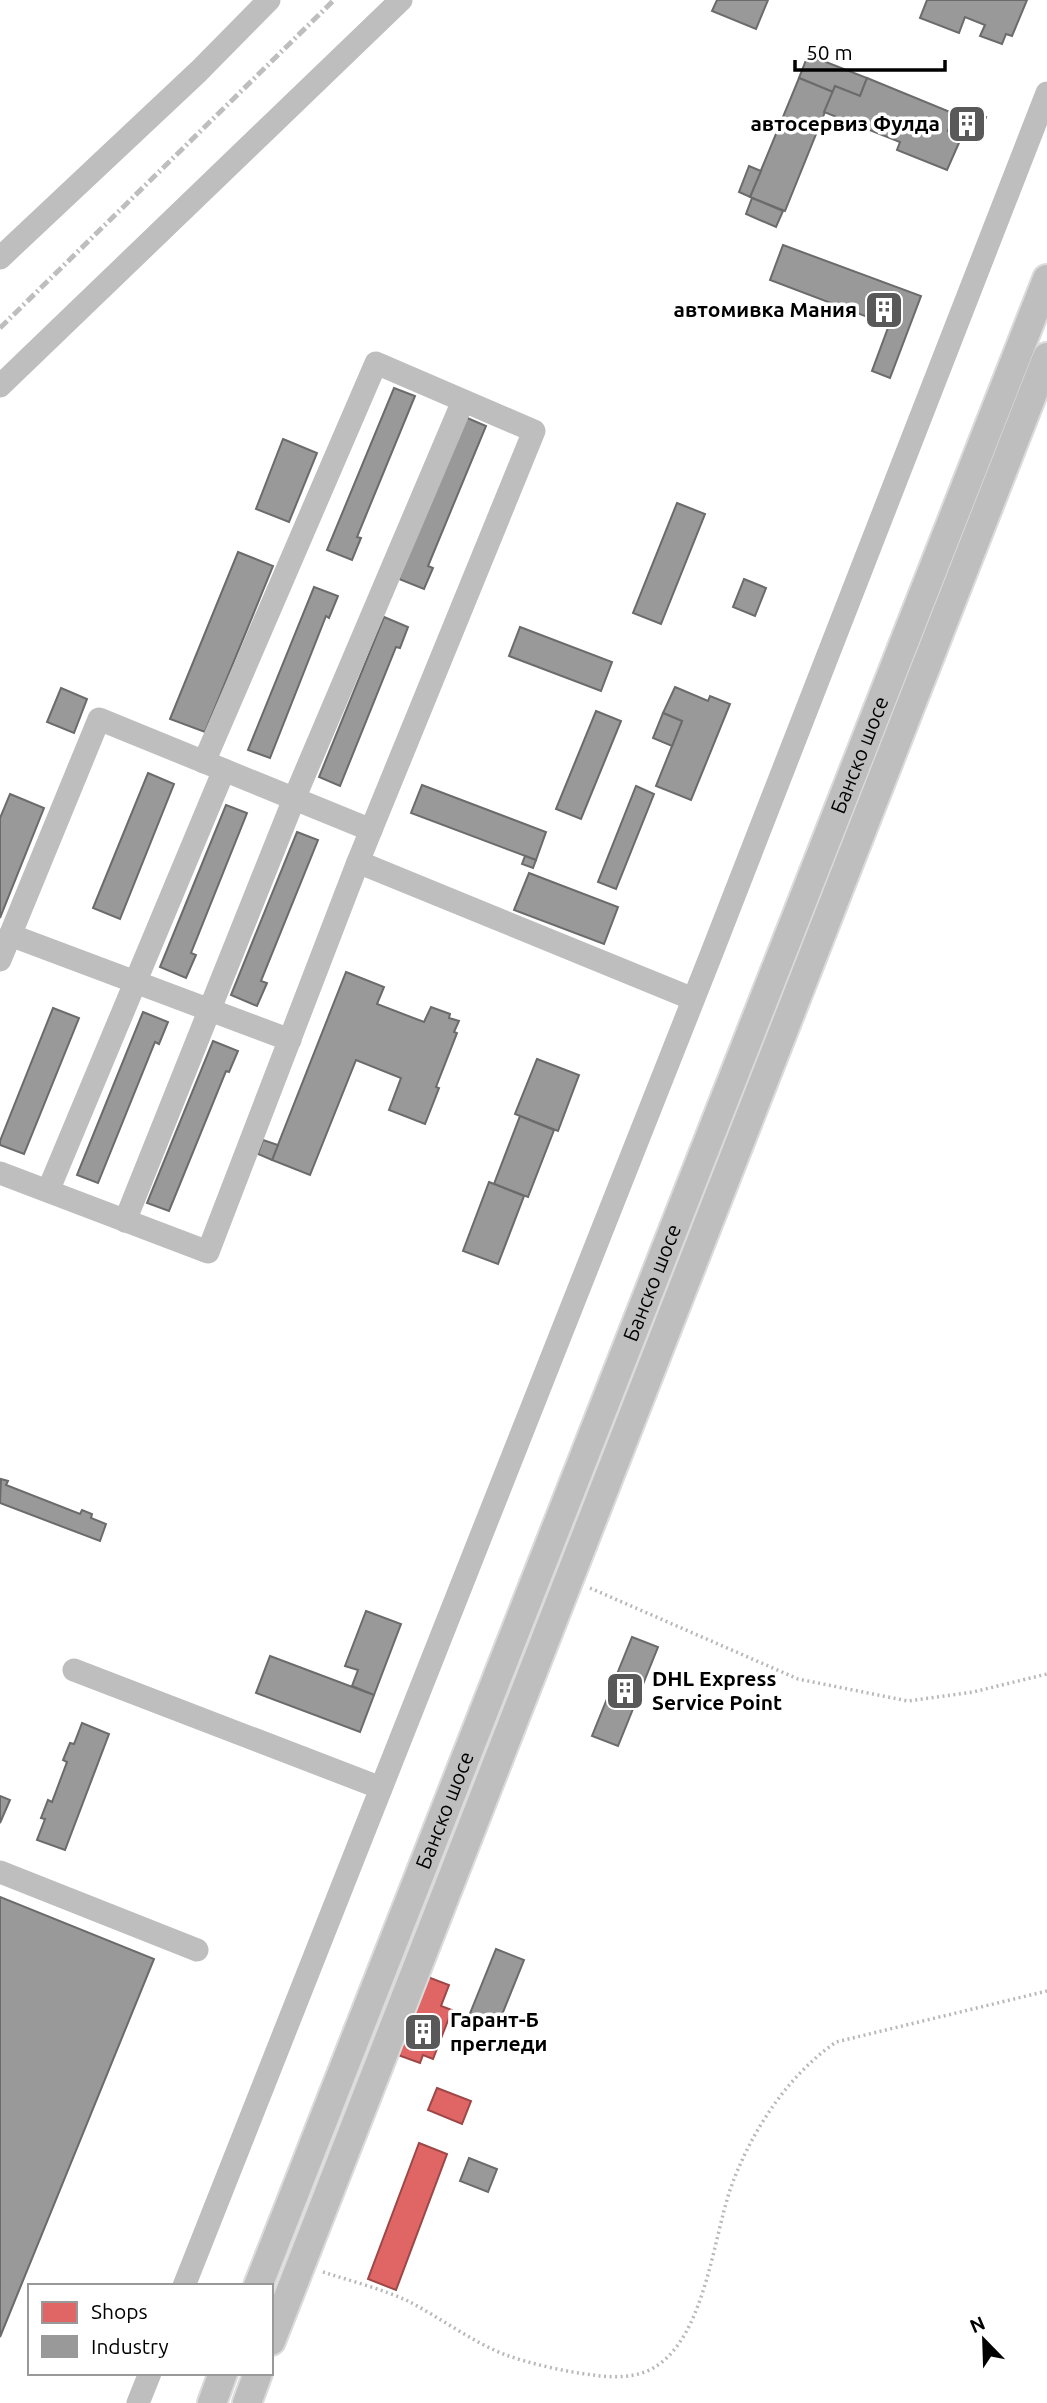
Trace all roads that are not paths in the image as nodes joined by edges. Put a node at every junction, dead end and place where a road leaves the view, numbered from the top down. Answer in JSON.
{"nodes":[{"id":1,"x":269,"y":0,"type":"edge"},
{"id":2,"x":401,"y":0,"type":"edge"},
{"id":3,"x":1047,"y":93,"type":"edge"},
{"id":4,"x":0,"y":258,"type":"edge"},
{"id":5,"x":1047,"y":279,"type":"edge"},
{"id":6,"x":1047,"y":357,"type":"edge"},
{"id":7,"x":0,"y":386,"type":"edge"},
{"id":8,"x":463,"y":401,"type":"junction"},
{"id":9,"x":214,"y":766,"type":"junction"},
{"id":10,"x":294,"y":799,"type":"junction"},
{"id":11,"x":371,"y":830,"type":"junction"},
{"id":12,"x":358,"y":862,"type":"junction"},
{"id":13,"x":10,"y":935,"type":"junction"},
{"id":14,"x":0,"y":960,"type":"edge"},
{"id":15,"x":136,"y":982,"type":"junction"},
{"id":16,"x":693,"y":999,"type":"junction"},
{"id":17,"x":210,"y":1009,"type":"junction"},
{"id":18,"x":290,"y":1040,"type":"junction"},
{"id":19,"x":0,"y":1173,"type":"edge"},
{"id":20,"x":48,"y":1191,"type":"junction"},
{"id":21,"x":125,"y":1221,"type":"junction"},
{"id":22,"x":74,"y":1670,"type":"dead end"},
{"id":23,"x":381,"y":1788,"type":"junction"},
{"id":24,"x":0,"y":1872,"type":"edge"},
{"id":25,"x":197,"y":1950,"type":"dead end"},
{"id":26,"x":185,"y":2284,"type":"edge"},
{"id":27,"x":259,"y":2284,"type":"edge"},
{"id":28,"x":273,"y":2336,"type":"edge"},
{"id":29,"x":149,"y":2375,"type":"edge"},
{"id":30,"x":222,"y":2375,"type":"edge"},
{"id":31,"x":257,"y":2375,"type":"edge"},
{"id":32,"x":138,"y":2403,"type":"edge"},
{"id":33,"x":212,"y":2403,"type":"edge"},
{"id":34,"x":247,"y":2403,"type":"edge"}],
"edges":[{"from":1,"to":4,"type":"street"},
{"from":2,"to":7,"type":"street"},
{"from":3,"to":16,"type":"street"},
{"from":5,"to":27,"type":"main road","name":"Банско шосе"},
{"from":6,"to":28,"type":"main road","name":"Банско шосе"},
{"from":8,"to":9,"type":"street"},
{"from":8,"to":10,"type":"street"},
{"from":8,"to":11,"type":"street"},
{"from":9,"to":10,"type":"street"},
{"from":9,"to":13,"type":"street"},
{"from":9,"to":15,"type":"street"},
{"from":10,"to":11,"type":"street"},
{"from":10,"to":17,"type":"street"},
{"from":11,"to":12,"type":"street"},
{"from":12,"to":16,"type":"street"},
{"from":12,"to":18,"type":"street"},
{"from":13,"to":14,"type":"street"},
{"from":13,"to":15,"type":"street"},
{"from":15,"to":17,"type":"street"},
{"from":15,"to":20,"type":"street"},
{"from":16,"to":23,"type":"street"},
{"from":17,"to":18,"type":"street"},
{"from":17,"to":21,"type":"street"},
{"from":18,"to":21,"type":"street"},
{"from":19,"to":20,"type":"street"},
{"from":20,"to":21,"type":"street"},
{"from":22,"to":23,"type":"street"},
{"from":23,"to":26,"type":"street"},
{"from":24,"to":25,"type":"street"},
{"from":29,"to":32,"type":"street"},
{"from":30,"to":33,"type":"main road"},
{"from":31,"to":34,"type":"main road"}]}
